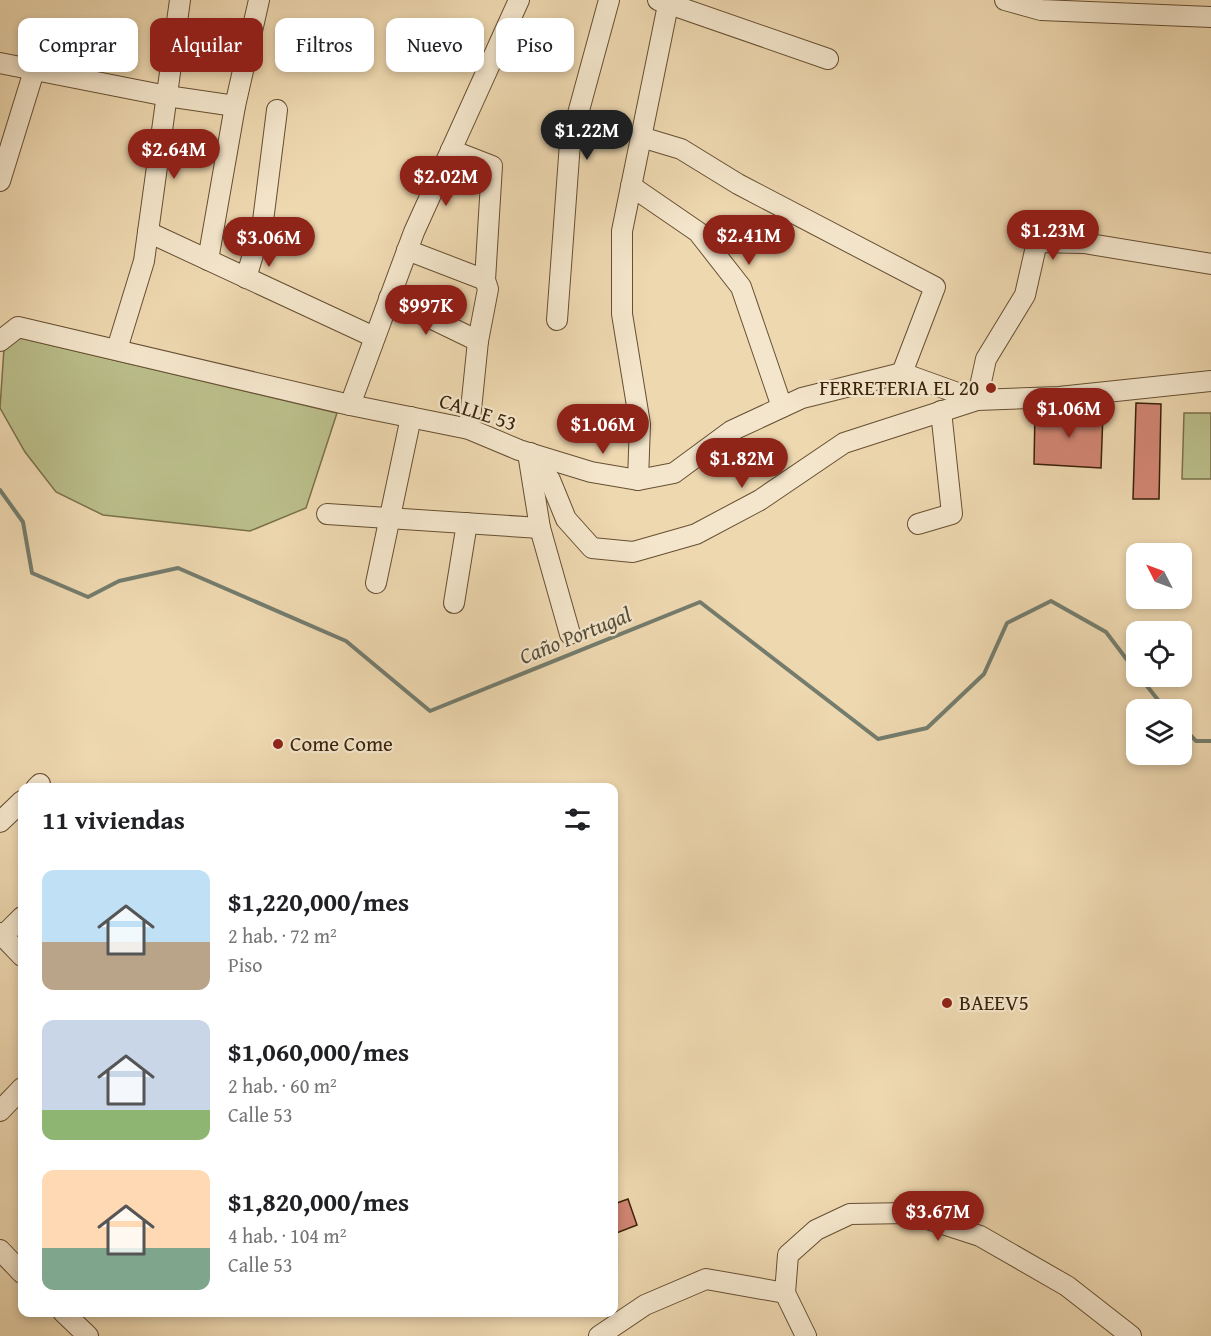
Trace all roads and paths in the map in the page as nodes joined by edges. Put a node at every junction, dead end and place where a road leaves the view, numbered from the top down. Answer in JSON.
{"nodes":[{"id":1,"x":180,"y":0,"type":"edge"},
{"id":2,"x":254,"y":0,"type":"edge"},
{"id":3,"x":259,"y":0,"type":"edge"},
{"id":4,"x":519,"y":0,"type":"edge"},
{"id":5,"x":609,"y":0,"type":"edge"},
{"id":6,"x":1014,"y":1,"type":"edge"},
{"id":7,"x":663,"y":3,"type":"edge"},
{"id":8,"x":1116,"y":7,"type":"edge"},
{"id":9,"x":1211,"y":17,"type":"edge"},
{"id":10,"x":828,"y":59,"type":"dead end"},
{"id":11,"x":0,"y":63,"type":"edge"},
{"id":12,"x":18,"y":67,"type":"edge"},
{"id":13,"x":34,"y":72,"type":"edge"},
{"id":14,"x":39,"y":72,"type":"edge"},
{"id":15,"x":167,"y":96,"type":"junction"},
{"id":16,"x":235,"y":106,"type":"junction"},
{"id":17,"x":277,"y":110,"type":"dead end"},
{"id":18,"x":641,"y":137,"type":"junction"},
{"id":19,"x":451,"y":150,"type":"junction"},
{"id":20,"x":0,"y":181,"type":"edge"},
{"id":21,"x":631,"y":186,"type":"junction"},
{"id":22,"x":148,"y":232,"type":"junction"},
{"id":23,"x":407,"y":250,"type":"junction"},
{"id":24,"x":208,"y":260,"type":"junction"},
{"id":25,"x":1211,"y":264,"type":"edge"},
{"id":26,"x":246,"y":278,"type":"junction"},
{"id":27,"x":484,"y":280,"type":"junction"},
{"id":28,"x":389,"y":298,"type":"junction"},
{"id":29,"x":556,"y":320,"type":"dead end"},
{"id":30,"x":374,"y":337,"type":"junction"},
{"id":31,"x":478,"y":340,"type":"junction"},
{"id":32,"x":0,"y":341,"type":"edge"},
{"id":33,"x":117,"y":349,"type":"junction"},
{"id":34,"x":902,"y":373,"type":"junction"},
{"id":35,"x":1211,"y":381,"type":"edge"},
{"id":36,"x":977,"y":400,"type":"junction"},
{"id":37,"x":350,"y":405,"type":"junction"},
{"id":38,"x":782,"y":407,"type":"junction"},
{"id":39,"x":941,"y":411,"type":"junction"},
{"id":40,"x":411,"y":417,"type":"junction"},
{"id":41,"x":469,"y":429,"type":"junction"},
{"id":42,"x":529,"y":453,"type":"junction"},
{"id":43,"x":638,"y":480,"type":"junction"},
{"id":44,"x":327,"y":514,"type":"dead end"},
{"id":45,"x":388,"y":518,"type":"junction"},
{"id":46,"x":467,"y":523,"type":"junction"},
{"id":47,"x":918,"y":524,"type":"dead end"},
{"id":48,"x":540,"y":528,"type":"junction"},
{"id":49,"x":376,"y":583,"type":"dead end"},
{"id":50,"x":454,"y":603,"type":"dead end"},
{"id":51,"x":570,"y":634,"type":"dead end"},
{"id":52,"x":18,"y":805,"type":"edge"},
{"id":53,"x":0,"y":822,"type":"edge"},
{"id":54,"x":18,"y":921,"type":"edge"},
{"id":55,"x":2,"y":935,"type":"edge"},
{"id":56,"x":18,"y":952,"type":"edge"},
{"id":57,"x":18,"y":1092,"type":"edge"},
{"id":58,"x":0,"y":1111,"type":"edge"},
{"id":59,"x":0,"y":1250,"type":"edge"},
{"id":60,"x":18,"y":1269,"type":"edge"},
{"id":61,"x":785,"y":1293,"type":"junction"},
{"id":62,"x":68,"y":1317,"type":"edge"},
{"id":63,"x":88,"y":1336,"type":"edge"},
{"id":64,"x":599,"y":1336,"type":"edge"},
{"id":65,"x":806,"y":1336,"type":"edge"},
{"id":66,"x":1131,"y":1336,"type":"edge"}],
"edges":[{"from":1,"to":15,"type":"street"},
{"from":2,"to":3,"type":"street"},
{"from":3,"to":16,"type":"street"},
{"from":4,"to":19,"type":"street"},
{"from":5,"to":29,"type":"street"},
{"from":6,"to":8,"type":"street"},
{"from":7,"to":10,"type":"street"},
{"from":7,"to":18,"type":"street"},
{"from":8,"to":9,"type":"street"},
{"from":11,"to":12,"type":"street"},
{"from":13,"to":20,"type":"street"},
{"from":14,"to":15,"type":"street"},
{"from":15,"to":16,"type":"street"},
{"from":15,"to":22,"type":"street"},
{"from":16,"to":24,"type":"street"},
{"from":17,"to":26,"type":"street"},
{"from":18,"to":21,"type":"street"},
{"from":18,"to":34,"type":"street"},
{"from":19,"to":23,"type":"street"},
{"from":19,"to":27,"type":"street"},
{"from":21,"to":38,"type":"street"},
{"from":21,"to":43,"type":"street"},
{"from":22,"to":24,"type":"street"},
{"from":22,"to":33,"type":"street"},
{"from":23,"to":27,"type":"street"},
{"from":23,"to":28,"type":"street"},
{"from":24,"to":26,"type":"street"},
{"from":25,"to":36,"type":"street"},
{"from":26,"to":30,"type":"street"},
{"from":27,"to":31,"type":"street"},
{"from":28,"to":30,"type":"street"},
{"from":28,"to":31,"type":"street"},
{"from":30,"to":37,"type":"street"},
{"from":31,"to":41,"type":"street"},
{"from":32,"to":33,"type":"street","name":"CALLE 53"},
{"from":33,"to":37,"type":"street","name":"CALLE 53"},
{"from":34,"to":36,"type":"street"},
{"from":34,"to":38,"type":"street","name":"CALLE 53"},
{"from":35,"to":36,"type":"street"},
{"from":36,"to":39,"type":"street"},
{"from":37,"to":40,"type":"street","name":"CALLE 53"},
{"from":38,"to":43,"type":"street","name":"CALLE 53"},
{"from":39,"to":42,"type":"street"},
{"from":39,"to":47,"type":"street"},
{"from":40,"to":41,"type":"street","name":"CALLE 53"},
{"from":40,"to":45,"type":"street"},
{"from":41,"to":42,"type":"street","name":"CALLE 53"},
{"from":42,"to":43,"type":"street","name":"CALLE 53"},
{"from":42,"to":48,"type":"street"},
{"from":44,"to":45,"type":"street"},
{"from":45,"to":46,"type":"street"},
{"from":45,"to":49,"type":"street"},
{"from":46,"to":48,"type":"street"},
{"from":46,"to":50,"type":"street"},
{"from":48,"to":51,"type":"street"},
{"from":52,"to":53,"type":"street"},
{"from":54,"to":55,"type":"street"},
{"from":55,"to":56,"type":"street"},
{"from":57,"to":58,"type":"street"},
{"from":59,"to":60,"type":"street"},
{"from":61,"to":64,"type":"street"},
{"from":61,"to":65,"type":"street"},
{"from":61,"to":66,"type":"street"},
{"from":62,"to":63,"type":"street"}]}
